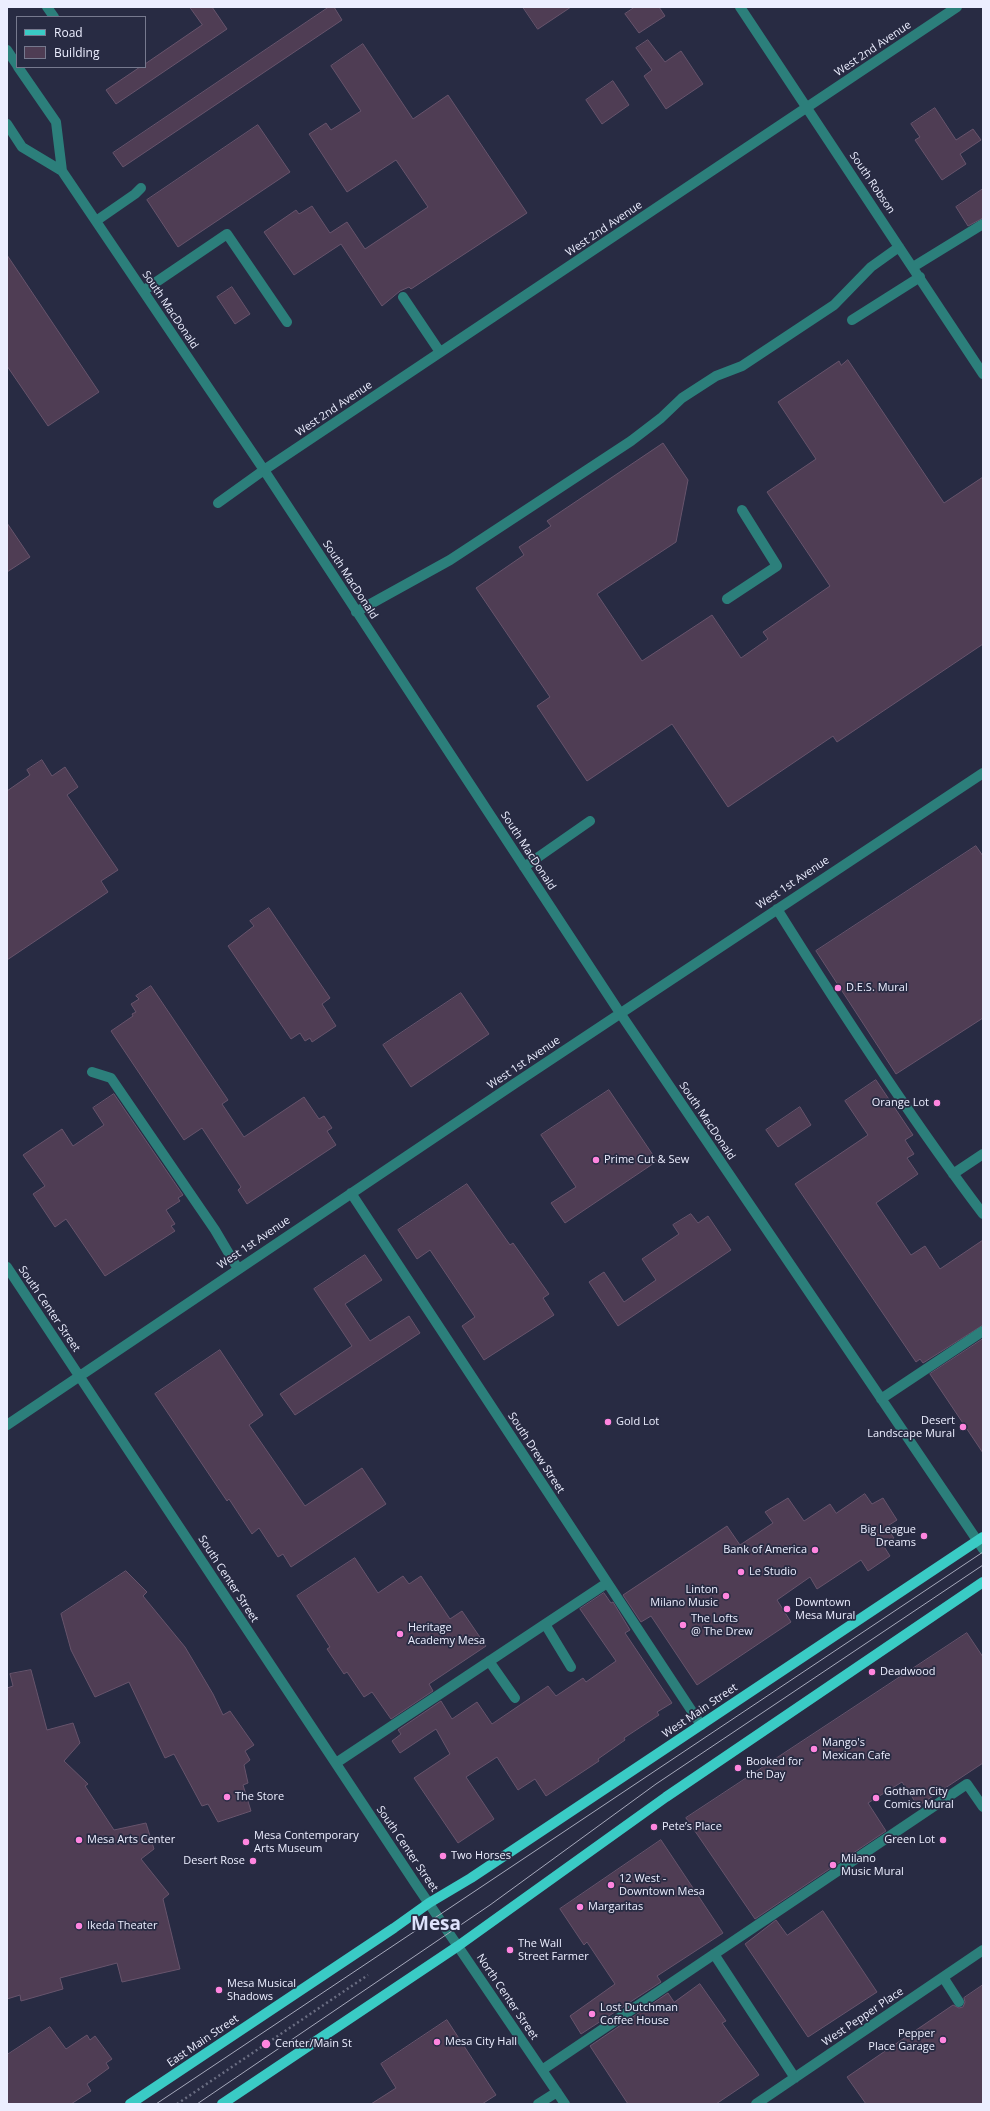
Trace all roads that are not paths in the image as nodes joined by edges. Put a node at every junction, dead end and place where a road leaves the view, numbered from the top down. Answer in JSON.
{"nodes":[{"id":1,"x":47,"y":7,"type":"edge"},
{"id":2,"x":740,"y":7,"type":"edge"},
{"id":3,"x":957,"y":7,"type":"edge"},
{"id":4,"x":53,"y":16,"type":"edge"},
{"id":5,"x":7,"y":50,"type":"edge"},
{"id":6,"x":16,"y":63,"type":"edge"},
{"id":7,"x":19,"y":68,"type":"edge"},
{"id":8,"x":807,"y":107,"type":"junction"},
{"id":9,"x":7,"y":124,"type":"edge"},
{"id":10,"x":62,"y":172,"type":"junction"},
{"id":11,"x":141,"y":188,"type":"dead end"},
{"id":12,"x":96,"y":221,"type":"junction"},
{"id":13,"x":983,"y":224,"type":"edge"},
{"id":14,"x":900,"y":247,"type":"junction"},
{"id":15,"x":913,"y":267,"type":"junction"},
{"id":16,"x":920,"y":277,"type":"junction"},
{"id":17,"x":143,"y":291,"type":"junction"},
{"id":18,"x":403,"y":297,"type":"dead end"},
{"id":19,"x":852,"y":320,"type":"dead end"},
{"id":20,"x":286,"y":322,"type":"dead end"},
{"id":21,"x":440,"y":352,"type":"junction"},
{"id":22,"x":983,"y":374,"type":"edge"},
{"id":23,"x":264,"y":470,"type":"junction"},
{"id":24,"x":218,"y":503,"type":"dead end"},
{"id":25,"x":742,"y":510,"type":"dead end"},
{"id":26,"x":727,"y":599,"type":"dead end"},
{"id":27,"x":356,"y":612,"type":"junction"},
{"id":28,"x":983,"y":773,"type":"edge"},
{"id":29,"x":590,"y":821,"type":"dead end"},
{"id":30,"x":524,"y":867,"type":"junction"},
{"id":31,"x":777,"y":909,"type":"junction"},
{"id":32,"x":620,"y":1013,"type":"junction"},
{"id":33,"x":92,"y":1072,"type":"dead end"},
{"id":34,"x":983,"y":1154,"type":"edge"},
{"id":35,"x":952,"y":1174,"type":"junction"},
{"id":36,"x":351,"y":1193,"type":"junction"},
{"id":37,"x":983,"y":1214,"type":"edge"},
{"id":38,"x":7,"y":1267,"type":"edge"},
{"id":39,"x":238,"y":1269,"type":"junction"},
{"id":40,"x":983,"y":1331,"type":"edge"},
{"id":41,"x":80,"y":1376,"type":"junction"},
{"id":42,"x":882,"y":1399,"type":"junction"},
{"id":43,"x":7,"y":1424,"type":"edge"},
{"id":44,"x":981,"y":1542,"type":"edge"},
{"id":45,"x":983,"y":1582,"type":"edge"},
{"id":46,"x":607,"y":1583,"type":"junction"},
{"id":47,"x":545,"y":1624,"type":"junction"},
{"id":48,"x":489,"y":1661,"type":"junction"},
{"id":49,"x":571,"y":1667,"type":"dead end"},
{"id":50,"x":515,"y":1698,"type":"dead end"},
{"id":51,"x":701,"y":1725,"type":"junction"},
{"id":52,"x":336,"y":1763,"type":"junction"},
{"id":53,"x":983,"y":1808,"type":"edge"},
{"id":54,"x":429,"y":1903,"type":"junction"},
{"id":55,"x":458,"y":1946,"type":"junction"},
{"id":56,"x":983,"y":1950,"type":"edge"},
{"id":57,"x":714,"y":1954,"type":"junction"},
{"id":58,"x":943,"y":1977,"type":"junction"},
{"id":59,"x":959,"y":2002,"type":"dead end"},
{"id":60,"x":542,"y":2070,"type":"junction"},
{"id":61,"x":795,"y":2078,"type":"junction"},
{"id":62,"x":557,"y":2092,"type":"junction"},
{"id":63,"x":130,"y":2104,"type":"edge"},
{"id":64,"x":222,"y":2104,"type":"edge"},
{"id":65,"x":538,"y":2104,"type":"edge"},
{"id":66,"x":565,"y":2104,"type":"edge"},
{"id":67,"x":756,"y":2104,"type":"edge"}],
"edges":[{"from":1,"to":4,"type":"street"},
{"from":2,"to":8,"type":"street","name":"South Robson"},
{"from":3,"to":8,"type":"street","name":"West 2nd Avenue"},
{"from":5,"to":6,"type":"street","name":"South MacDonald"},
{"from":7,"to":10,"type":"street","name":"South MacDonald"},
{"from":8,"to":14,"type":"street","name":"South Robson"},
{"from":8,"to":21,"type":"street","name":"West 2nd Avenue"},
{"from":9,"to":10,"type":"street","name":"South MacDonald"},
{"from":10,"to":12,"type":"street","name":"South MacDonald"},
{"from":11,"to":12,"type":"street"},
{"from":12,"to":17,"type":"street","name":"South MacDonald"},
{"from":13,"to":15,"type":"street"},
{"from":14,"to":15,"type":"street","name":"South Robson"},
{"from":14,"to":27,"type":"street"},
{"from":15,"to":16,"type":"street","name":"South Robson"},
{"from":16,"to":19,"type":"street"},
{"from":16,"to":22,"type":"street","name":"South Robson"},
{"from":17,"to":20,"type":"street"},
{"from":17,"to":23,"type":"street","name":"South MacDonald"},
{"from":18,"to":21,"type":"street"},
{"from":21,"to":23,"type":"street","name":"West 2nd Avenue"},
{"from":23,"to":24,"type":"street","name":"West 2nd Avenue"},
{"from":23,"to":27,"type":"street","name":"South MacDonald"},
{"from":25,"to":26,"type":"street"},
{"from":27,"to":30,"type":"street","name":"South MacDonald"},
{"from":28,"to":31,"type":"street","name":"West 1st Avenue"},
{"from":29,"to":30,"type":"street"},
{"from":30,"to":32,"type":"street","name":"South MacDonald"},
{"from":31,"to":32,"type":"street","name":"West 1st Avenue"},
{"from":31,"to":35,"type":"street"},
{"from":32,"to":36,"type":"street","name":"West 1st Avenue"},
{"from":32,"to":42,"type":"street","name":"South MacDonald"},
{"from":33,"to":39,"type":"street"},
{"from":34,"to":35,"type":"street"},
{"from":35,"to":37,"type":"street"},
{"from":36,"to":39,"type":"street","name":"West 1st Avenue"},
{"from":36,"to":46,"type":"street","name":"South Drew Street"},
{"from":38,"to":41,"type":"street","name":"South Center Street"},
{"from":39,"to":41,"type":"street","name":"West 1st Avenue"},
{"from":40,"to":42,"type":"street"},
{"from":41,"to":43,"type":"street","name":"West 1st Avenue"},
{"from":41,"to":52,"type":"street","name":"South Center Street"},
{"from":42,"to":44,"type":"street","name":"South MacDonald"},
{"from":44,"to":51,"type":"main road","name":"West Main Street"},
{"from":45,"to":55,"type":"main road"},
{"from":46,"to":47,"type":"street"},
{"from":46,"to":51,"type":"street","name":"South Drew Street"},
{"from":47,"to":48,"type":"street"},
{"from":47,"to":49,"type":"street"},
{"from":48,"to":50,"type":"street"},
{"from":48,"to":52,"type":"street"},
{"from":51,"to":54,"type":"main road","name":"West Main Street"},
{"from":52,"to":54,"type":"street","name":"South Center Street"},
{"from":53,"to":57,"type":"street"},
{"from":54,"to":55,"type":"street","name":"North Center Street"},
{"from":54,"to":63,"type":"main road","name":"East Main Street"},
{"from":55,"to":60,"type":"street","name":"North Center Street"},
{"from":55,"to":64,"type":"main road"},
{"from":56,"to":58,"type":"street","name":"West Pepper Place"},
{"from":57,"to":60,"type":"street"},
{"from":57,"to":61,"type":"street"},
{"from":58,"to":59,"type":"street"},
{"from":58,"to":61,"type":"street","name":"West Pepper Place"},
{"from":60,"to":62,"type":"street","name":"North Center Street"},
{"from":61,"to":67,"type":"street","name":"West Pepper Place"},
{"from":62,"to":65,"type":"street"},
{"from":62,"to":66,"type":"street","name":"North Center Street"}]}
